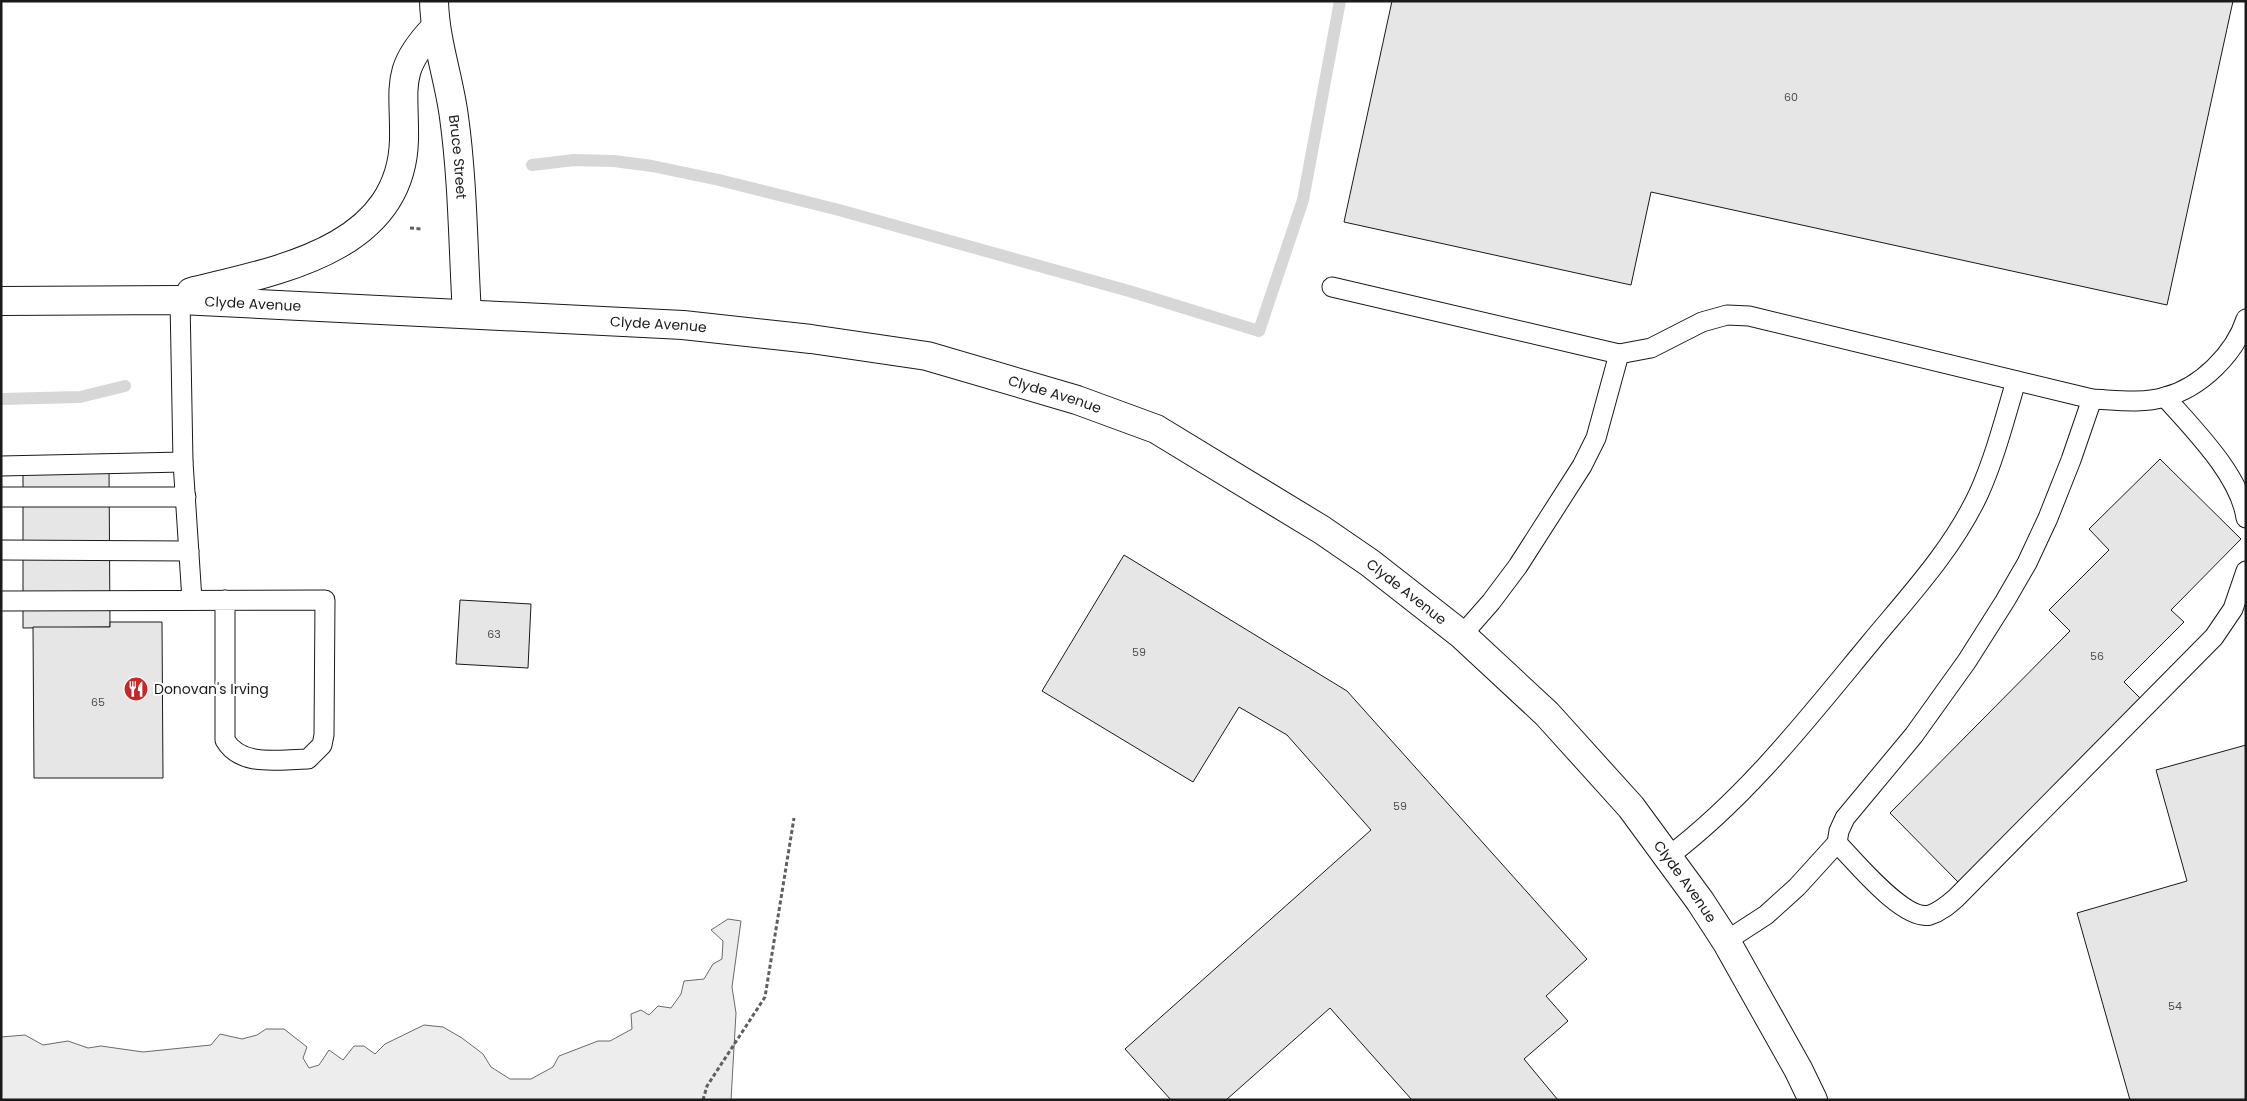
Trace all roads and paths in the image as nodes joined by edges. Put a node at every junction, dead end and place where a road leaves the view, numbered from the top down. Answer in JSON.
{"nodes":[{"id":1,"x":434,"y":1,"type":"edge"},
{"id":2,"x":434,"y":29,"type":"junction"},
{"id":3,"x":407,"y":227,"type":"dead end"},
{"id":4,"x":421,"y":229,"type":"dead end"},
{"id":5,"x":1332,"y":287,"type":"dead end"},
{"id":6,"x":170,"y":299,"type":"junction"},
{"id":7,"x":1,"y":301,"type":"edge"},
{"id":8,"x":467,"y":314,"type":"junction"},
{"id":9,"x":2246,"y":319,"type":"edge"},
{"id":10,"x":1619,"y":354,"type":"junction"},
{"id":11,"x":2016,"y":382,"type":"junction"},
{"id":12,"x":2165,"y":397,"type":"junction"},
{"id":13,"x":2092,"y":399,"type":"junction"},
{"id":14,"x":183,"y":462,"type":"junction"},
{"id":15,"x":1,"y":466,"type":"edge"},
{"id":16,"x":186,"y":496,"type":"junction"},
{"id":17,"x":1,"y":497,"type":"edge"},
{"id":18,"x":2246,"y":518,"type":"edge"},
{"id":19,"x":1,"y":550,"type":"edge"},
{"id":20,"x":189,"y":551,"type":"junction"},
{"id":21,"x":2246,"y":572,"type":"edge"},
{"id":22,"x":192,"y":600,"type":"junction"},
{"id":23,"x":225,"y":600,"type":"junction"},
{"id":24,"x":1,"y":601,"type":"edge"},
{"id":25,"x":1462,"y":635,"type":"junction"},
{"id":26,"x":794,"y":818,"type":"dead end"},
{"id":27,"x":1837,"y":843,"type":"junction"},
{"id":28,"x":1669,"y":856,"type":"junction"},
{"id":29,"x":1726,"y":941,"type":"junction"},
{"id":30,"x":703,"y":1100,"type":"edge"},
{"id":31,"x":1813,"y":1100,"type":"edge"}],
"edges":[{"from":1,"to":2,"type":"street","name":"Bruce Street"},
{"from":2,"to":6,"type":"street"},
{"from":2,"to":8,"type":"street","name":"Bruce Street"},
{"from":3,"to":4,"type":"path"},
{"from":5,"to":10,"type":"lane"},
{"from":6,"to":7,"type":"street","name":"Clyde Avenue"},
{"from":6,"to":8,"type":"street","name":"Clyde Avenue"},
{"from":6,"to":14,"type":"lane"},
{"from":8,"to":25,"type":"street","name":"Clyde Avenue"},
{"from":9,"to":12,"type":"lane"},
{"from":10,"to":11,"type":"lane"},
{"from":10,"to":25,"type":"lane"},
{"from":11,"to":13,"type":"lane"},
{"from":11,"to":28,"type":"lane"},
{"from":12,"to":13,"type":"lane"},
{"from":12,"to":18,"type":"lane"},
{"from":13,"to":27,"type":"lane"},
{"from":14,"to":15,"type":"lane"},
{"from":14,"to":16,"type":"lane"},
{"from":16,"to":17,"type":"lane"},
{"from":16,"to":20,"type":"lane"},
{"from":19,"to":20,"type":"lane"},
{"from":20,"to":22,"type":"lane"},
{"from":21,"to":27,"type":"lane"},
{"from":22,"to":23,"type":"lane"},
{"from":22,"to":24,"type":"lane"},
{"from":23,"to":23,"type":"lane"},
{"from":25,"to":28,"type":"street","name":"Clyde Avenue"},
{"from":26,"to":30,"type":"path"},
{"from":27,"to":29,"type":"lane"},
{"from":28,"to":29,"type":"street","name":"Clyde Avenue"},
{"from":29,"to":31,"type":"street","name":"Clyde Avenue"}]}
